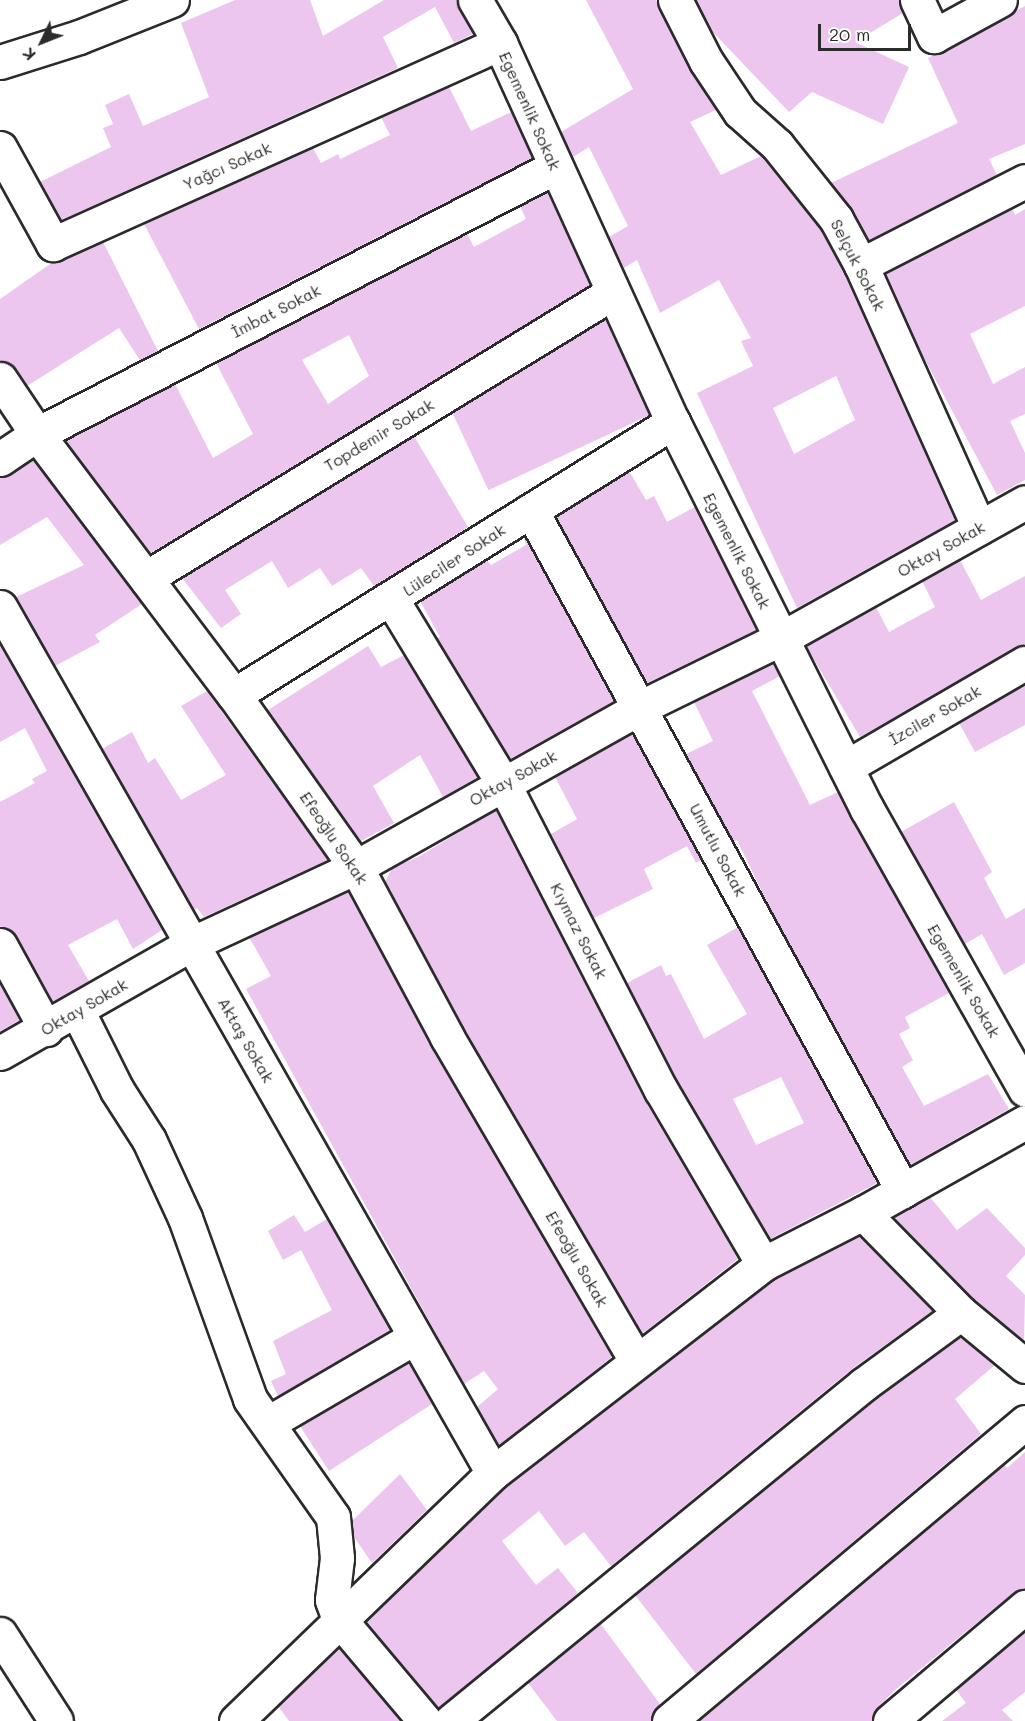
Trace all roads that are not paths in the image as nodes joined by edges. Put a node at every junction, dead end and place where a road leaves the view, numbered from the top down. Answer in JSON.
{"nodes":[{"id":1,"x":172,"y":0,"type":"edge"},
{"id":2,"x":475,"y":0,"type":"edge"},
{"id":3,"x":675,"y":0,"type":"edge"},
{"id":4,"x":917,"y":0,"type":"edge"},
{"id":5,"x":1000,"y":0,"type":"edge"},
{"id":6,"x":500,"y":43,"type":"junction"},
{"id":7,"x":0,"y":62,"type":"edge"},
{"id":8,"x":0,"y":148,"type":"edge"},
{"id":9,"x":555,"y":167,"type":"junction"},
{"id":10,"x":1025,"y":182,"type":"edge"},
{"id":11,"x":861,"y":265,"type":"junction"},
{"id":12,"x":612,"y":293,"type":"junction"},
{"id":13,"x":0,"y":379,"type":"edge"},
{"id":14,"x":673,"y":422,"type":"junction"},
{"id":15,"x":37,"y":434,"type":"junction"},
{"id":16,"x":0,"y":459,"type":"edge"},
{"id":17,"x":1025,"y":502,"type":"edge"},
{"id":18,"x":531,"y":510,"type":"junction"},
{"id":19,"x":979,"y":528,"type":"junction"},
{"id":20,"x":146,"y":578,"type":"junction"},
{"id":21,"x":392,"y":600,"type":"junction"},
{"id":22,"x":0,"y":607,"type":"edge"},
{"id":23,"x":782,"y":638,"type":"junction"},
{"id":24,"x":1025,"y":663,"type":"edge"},
{"id":25,"x":234,"y":694,"type":"junction"},
{"id":26,"x":641,"y":707,"type":"junction"},
{"id":27,"x":846,"y":767,"type":"junction"},
{"id":28,"x":502,"y":783,"type":"junction"},
{"id":29,"x":356,"y":867,"type":"junction"},
{"id":30,"x":191,"y":944,"type":"junction"},
{"id":31,"x":0,"y":945,"type":"edge"},
{"id":32,"x":78,"y":1012,"type":"junction"},
{"id":33,"x":46,"y":1029,"type":"junction"},
{"id":34,"x":0,"y":1053,"type":"edge"},
{"id":35,"x":1025,"y":1089,"type":"edge"},
{"id":36,"x":1025,"y":1122,"type":"edge"},
{"id":37,"x":903,"y":1191,"type":"junction"},
{"id":38,"x":863,"y":1213,"type":"junction"},
{"id":39,"x":762,"y":1264,"type":"junction"},
{"id":40,"x":961,"y":1313,"type":"junction"},
{"id":41,"x":415,"y":1337,"type":"junction"},
{"id":42,"x":636,"y":1360,"type":"junction"},
{"id":43,"x":1025,"y":1366,"type":"edge"},
{"id":44,"x":1025,"y":1422,"type":"edge"},
{"id":45,"x":268,"y":1423,"type":"junction"},
{"id":46,"x":493,"y":1473,"type":"junction"},
{"id":47,"x":1025,"y":1607,"type":"edge"},
{"id":48,"x":339,"y":1619,"type":"junction"},
{"id":49,"x":0,"y":1634,"type":"edge"},
{"id":50,"x":56,"y":1721,"type":"edge"},
{"id":51,"x":236,"y":1721,"type":"edge"},
{"id":52,"x":424,"y":1721,"type":"edge"},
{"id":53,"x":451,"y":1721,"type":"edge"},
{"id":54,"x":669,"y":1721,"type":"edge"},
{"id":55,"x":890,"y":1721,"type":"edge"}],
"edges":[{"from":1,"to":7,"type":"street"},
{"from":2,"to":6,"type":"street","name":"Egemenlik Sokak"},
{"from":3,"to":11,"type":"street","name":"Selçuk Sokak"},
{"from":4,"to":5,"type":"street"},
{"from":6,"to":8,"type":"street","name":"Yağcı Sokak"},
{"from":6,"to":9,"type":"street","name":"Egemenlik Sokak"},
{"from":9,"to":12,"type":"street","name":"Egemenlik Sokak"},
{"from":9,"to":15,"type":"street","name":"İmbat Sokak"},
{"from":10,"to":11,"type":"street"},
{"from":11,"to":19,"type":"street","name":"Selçuk Sokak"},
{"from":12,"to":14,"type":"street","name":"Egemenlik Sokak"},
{"from":12,"to":20,"type":"street","name":"Topdemir Sokak"},
{"from":13,"to":15,"type":"street","name":"Efeoğlu Sokak"},
{"from":14,"to":18,"type":"street","name":"Lüleciler Sokak"},
{"from":14,"to":23,"type":"street","name":"Egemenlik Sokak"},
{"from":15,"to":16,"type":"street","name":"İmbat Sokak"},
{"from":15,"to":20,"type":"street","name":"Efeoğlu Sokak"},
{"from":17,"to":19,"type":"street","name":"Oktay Sokak"},
{"from":18,"to":21,"type":"street","name":"Lüleciler Sokak"},
{"from":18,"to":26,"type":"street","name":"Umutlu Sokak"},
{"from":19,"to":23,"type":"street","name":"Oktay Sokak"},
{"from":20,"to":25,"type":"street","name":"Efeoğlu Sokak"},
{"from":21,"to":25,"type":"street","name":"Lüleciler Sokak"},
{"from":21,"to":28,"type":"street","name":"Kıymaz Sokak"},
{"from":22,"to":30,"type":"street","name":"Aktaş Sokak"},
{"from":23,"to":26,"type":"street","name":"Oktay Sokak"},
{"from":23,"to":27,"type":"street","name":"Egemenlik Sokak"},
{"from":24,"to":27,"type":"street","name":"İzciler Sokak"},
{"from":25,"to":29,"type":"street","name":"Efeoğlu Sokak"},
{"from":26,"to":28,"type":"street","name":"Oktay Sokak"},
{"from":26,"to":37,"type":"street","name":"Umutlu Sokak"},
{"from":27,"to":35,"type":"street","name":"Egemenlik Sokak"},
{"from":28,"to":29,"type":"street","name":"Oktay Sokak"},
{"from":28,"to":39,"type":"street","name":"Kıymaz Sokak"},
{"from":29,"to":30,"type":"street","name":"Oktay Sokak"},
{"from":29,"to":42,"type":"street","name":"Efeoğlu Sokak"},
{"from":30,"to":32,"type":"street","name":"Oktay Sokak"},
{"from":30,"to":41,"type":"street","name":"Aktaş Sokak"},
{"from":31,"to":33,"type":"street"},
{"from":32,"to":33,"type":"street","name":"Oktay Sokak"},
{"from":32,"to":45,"type":"street"},
{"from":33,"to":34,"type":"street","name":"Oktay Sokak"},
{"from":36,"to":37,"type":"street"},
{"from":37,"to":38,"type":"street"},
{"from":38,"to":39,"type":"street"},
{"from":38,"to":40,"type":"street"},
{"from":39,"to":42,"type":"street"},
{"from":40,"to":43,"type":"street"},
{"from":40,"to":53,"type":"street"},
{"from":41,"to":45,"type":"street"},
{"from":41,"to":46,"type":"street","name":"Aktaş Sokak"},
{"from":42,"to":46,"type":"street"},
{"from":44,"to":54,"type":"street"},
{"from":45,"to":48,"type":"street"},
{"from":46,"to":48,"type":"street"},
{"from":47,"to":55,"type":"street"},
{"from":48,"to":51,"type":"street"},
{"from":48,"to":52,"type":"street"},
{"from":49,"to":50,"type":"street"}]}
